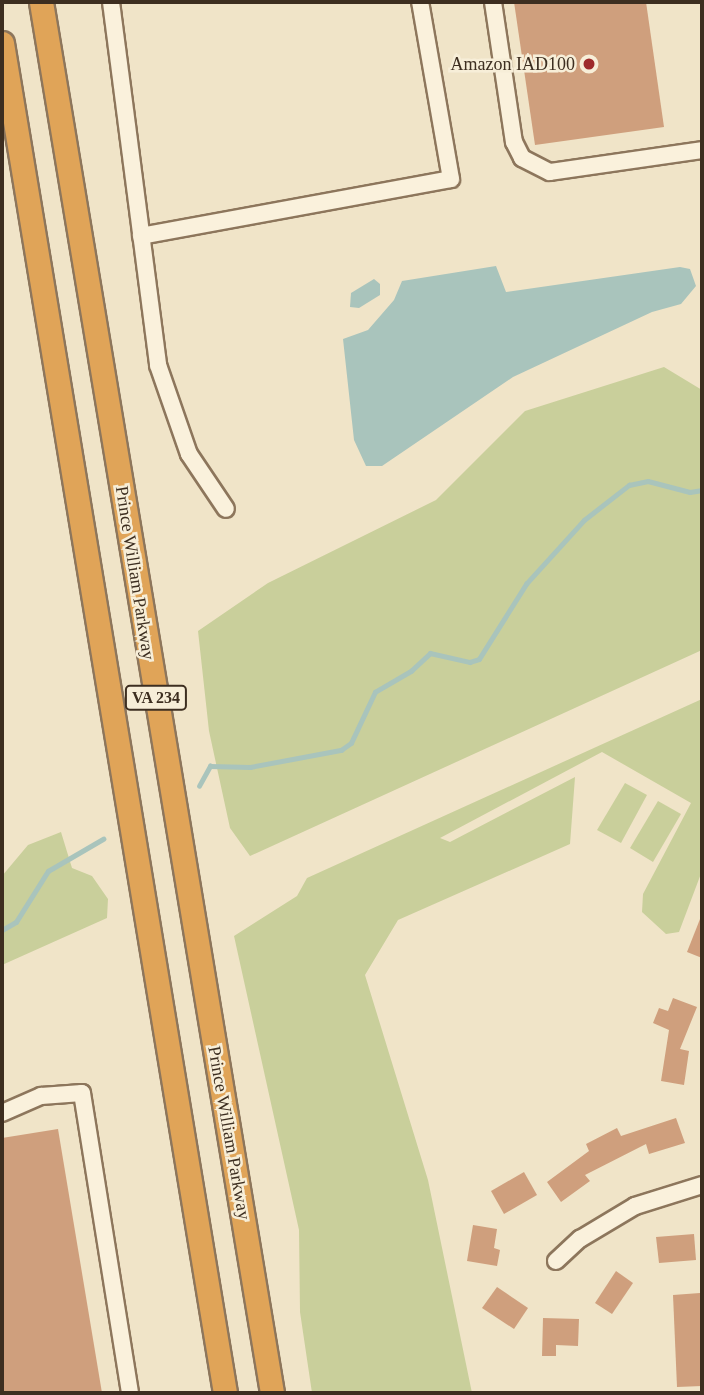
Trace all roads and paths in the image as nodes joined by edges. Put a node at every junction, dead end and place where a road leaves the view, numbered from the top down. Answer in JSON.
{"nodes":[{"id":1,"x":41,"y":2,"type":"edge"},
{"id":2,"x":111,"y":2,"type":"edge"},
{"id":3,"x":419,"y":2,"type":"edge"},
{"id":4,"x":494,"y":2,"type":"edge"},
{"id":5,"x":2,"y":43,"type":"edge"},
{"id":6,"x":702,"y":150,"type":"edge"},
{"id":7,"x":141,"y":236,"type":"junction"},
{"id":8,"x":226,"y":509,"type":"dead end"},
{"id":9,"x":2,"y":1113,"type":"edge"},
{"id":10,"x":702,"y":1185,"type":"edge"},
{"id":11,"x":556,"y":1261,"type":"dead end"},
{"id":12,"x":130,"y":1393,"type":"edge"},
{"id":13,"x":225,"y":1393,"type":"edge"},
{"id":14,"x":272,"y":1393,"type":"edge"}],
"edges":[{"from":1,"to":14,"type":"highway","name":"Prince William Parkway","number":"VA 234"},
{"from":2,"to":7,"type":"street"},
{"from":3,"to":7,"type":"street"},
{"from":4,"to":6,"type":"street"},
{"from":5,"to":13,"type":"highway","number":"VA 234"},
{"from":7,"to":8,"type":"street"},
{"from":9,"to":12,"type":"street"},
{"from":10,"to":11,"type":"street"}]}
